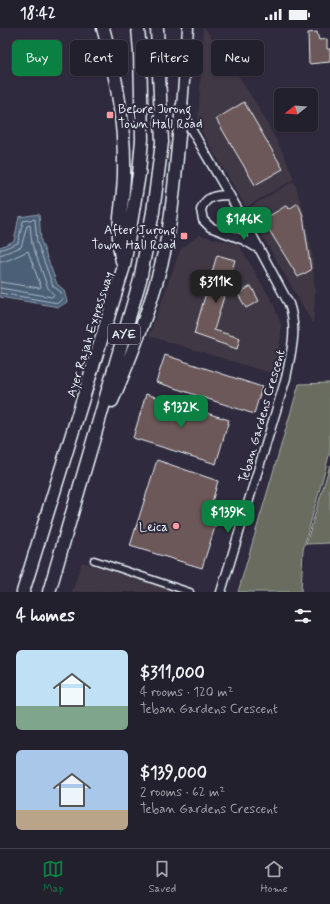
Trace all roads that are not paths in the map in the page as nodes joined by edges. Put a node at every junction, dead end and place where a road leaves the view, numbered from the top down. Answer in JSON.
{"nodes":[{"id":1,"x":103,"y":28,"type":"edge"},
{"id":2,"x":138,"y":28,"type":"edge"},
{"id":3,"x":157,"y":28,"type":"edge"},
{"id":4,"x":188,"y":28,"type":"edge"},
{"id":5,"x":182,"y":107,"type":"junction"},
{"id":6,"x":230,"y":195,"type":"junction"},
{"id":7,"x":260,"y":250,"type":"junction"},
{"id":8,"x":124,"y":266,"type":"junction"},
{"id":9,"x":90,"y":454,"type":"junction"},
{"id":10,"x":94,"y":560,"type":"dead end"},
{"id":11,"x":24,"y":592,"type":"edge"},
{"id":12,"x":49,"y":592,"type":"edge"},
{"id":13,"x":190,"y":592,"type":"edge"},
{"id":14,"x":221,"y":592,"type":"edge"}],
"edges":[{"from":1,"to":8,"type":"highway"},
{"from":2,"to":8,"type":"highway","name":"Ayer Rajah Expressway","number":"AYE"},
{"from":3,"to":9,"type":"highway","number":"AYE"},
{"from":4,"to":5,"type":"main road"},
{"from":5,"to":6,"type":"street","name":"Teban Gardens Crescent"},
{"from":5,"to":9,"type":"highway"},
{"from":6,"to":7,"type":"street","name":"Teban Gardens Crescent"},
{"from":6,"to":7,"type":"street"},
{"from":7,"to":14,"type":"street","name":"Teban Gardens Crescent"},
{"from":8,"to":11,"type":"highway","name":"Ayer Rajah Expressway","number":"AYE"},
{"from":9,"to":12,"type":"highway","number":"AYE"},
{"from":10,"to":13,"type":"street"}]}
